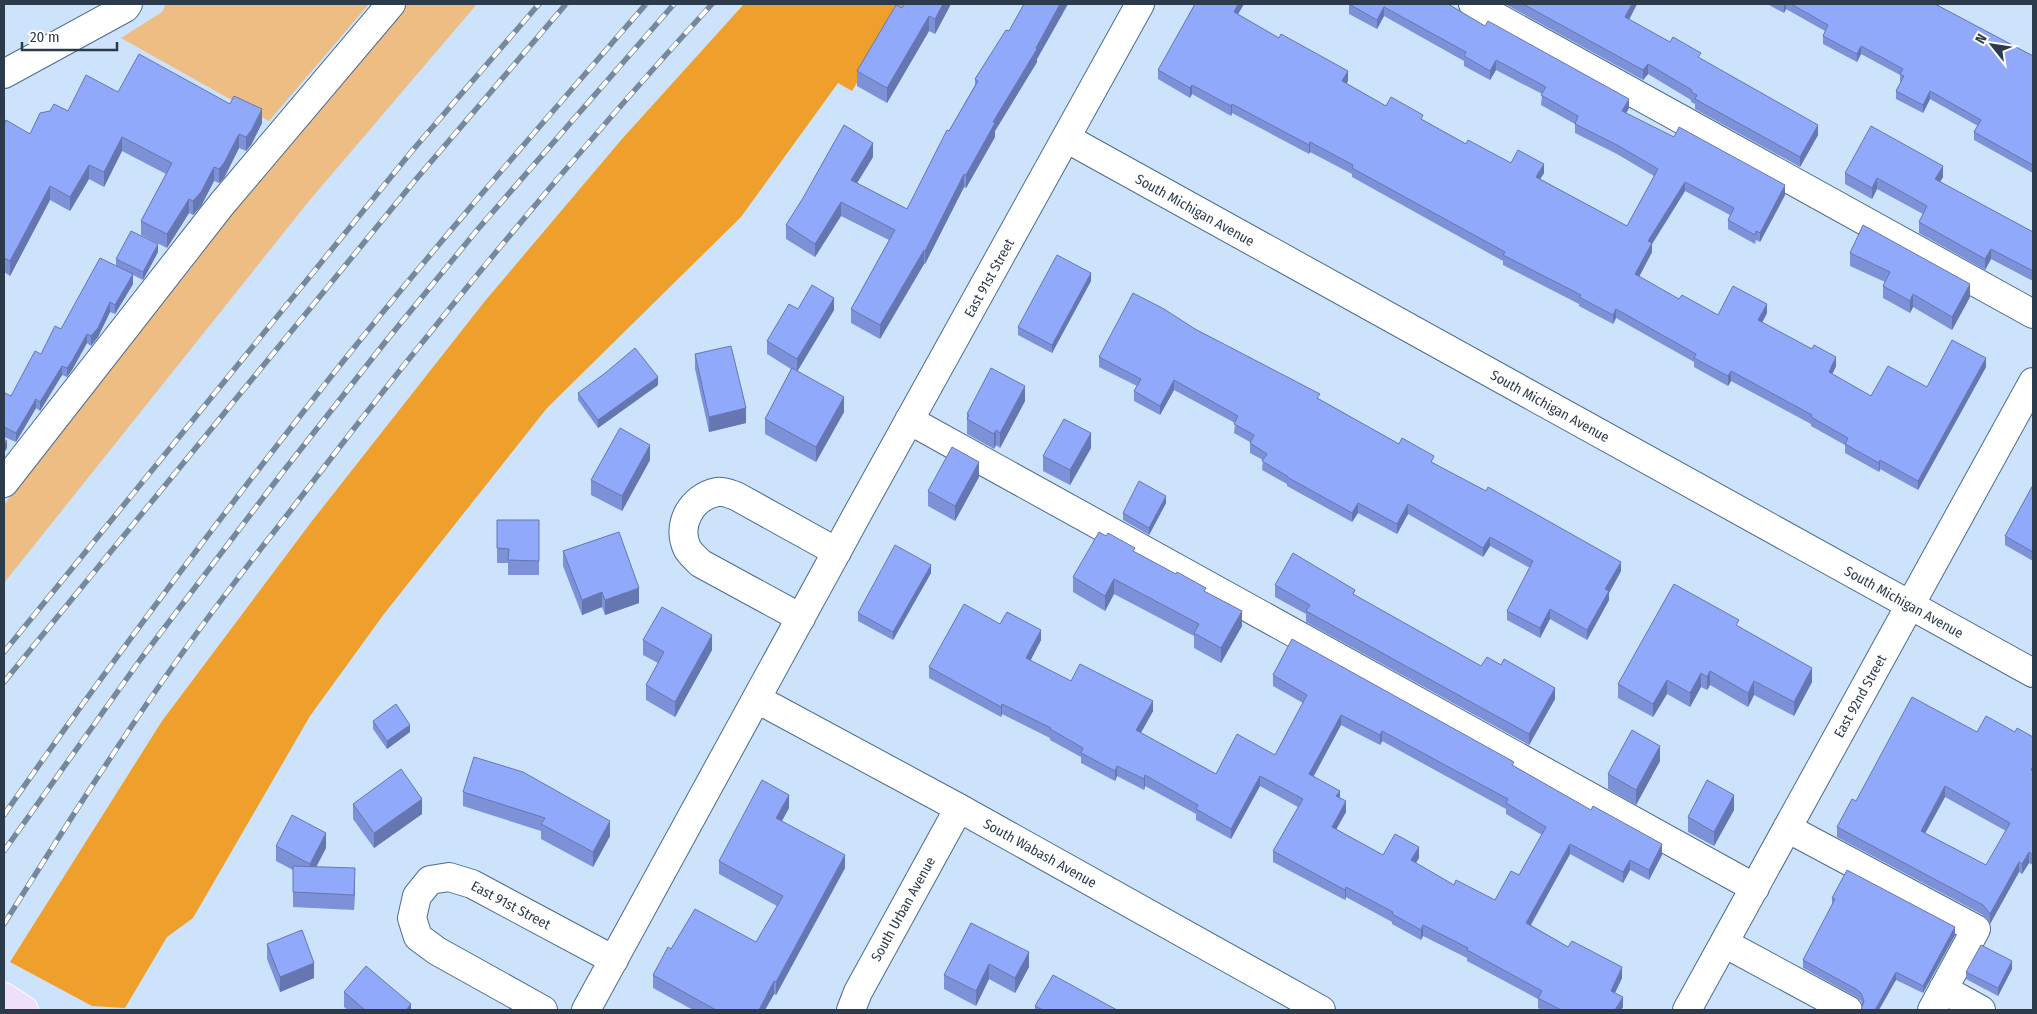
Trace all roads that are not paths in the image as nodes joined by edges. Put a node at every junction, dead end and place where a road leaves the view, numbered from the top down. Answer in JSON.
{"nodes":[{"id":1,"x":128,"y":4,"type":"edge"},
{"id":2,"x":391,"y":4,"type":"edge"},
{"id":3,"x":1140,"y":4,"type":"edge"},
{"id":4,"x":1473,"y":4,"type":"edge"},
{"id":5,"x":4,"y":74,"type":"edge"},
{"id":6,"x":1066,"y":138,"type":"junction"},
{"id":7,"x":2033,"y":314,"type":"edge"},
{"id":8,"x":2032,"y":386,"type":"edge"},
{"id":9,"x":910,"y":420,"type":"junction"},
{"id":10,"x":4,"y":483,"type":"edge"},
{"id":11,"x":837,"y":552,"type":"junction"},
{"id":12,"x":1910,"y":605,"type":"junction"},
{"id":13,"x":801,"y":618,"type":"junction"},
{"id":14,"x":2033,"y":673,"type":"edge"},
{"id":15,"x":757,"y":699,"type":"junction"},
{"id":16,"x":959,"y":808,"type":"junction"},
{"id":17,"x":1788,"y":828,"type":"junction"},
{"id":18,"x":1755,"y":888,"type":"junction"},
{"id":19,"x":1724,"y":944,"type":"junction"},
{"id":20,"x":614,"y":960,"type":"junction"},
{"id":21,"x":4,"y":997,"type":"edge"},
{"id":22,"x":1937,"y":1000,"type":"edge"},
{"id":23,"x":24,"y":1010,"type":"edge"},
{"id":24,"x":543,"y":1010,"type":"edge"},
{"id":25,"x":586,"y":1010,"type":"edge"},
{"id":26,"x":851,"y":1010,"type":"edge"},
{"id":27,"x":1321,"y":1010,"type":"edge"},
{"id":28,"x":1687,"y":1010,"type":"edge"},
{"id":29,"x":1848,"y":1010,"type":"edge"},
{"id":30,"x":1981,"y":1010,"type":"edge"}],
"edges":[{"from":1,"to":5,"type":"street"},
{"from":2,"to":10,"type":"street"},
{"from":3,"to":6,"type":"street","name":"East 91st Street"},
{"from":4,"to":7,"type":"street"},
{"from":6,"to":9,"type":"street","name":"East 91st Street"},
{"from":6,"to":12,"type":"street","name":"South Michigan Avenue"},
{"from":8,"to":12,"type":"street","name":"East 92nd Street"},
{"from":9,"to":11,"type":"street","name":"East 91st Street"},
{"from":9,"to":18,"type":"street"},
{"from":11,"to":13,"type":"street","name":"East 91st Street"},
{"from":11,"to":13,"type":"street"},
{"from":12,"to":14,"type":"street","name":"South Michigan Avenue"},
{"from":12,"to":17,"type":"street","name":"East 92nd Street"},
{"from":13,"to":15,"type":"street","name":"East 91st Street"},
{"from":15,"to":16,"type":"street","name":"South Wabash Avenue"},
{"from":15,"to":20,"type":"street","name":"East 91st Street"},
{"from":16,"to":26,"type":"street","name":"South Urban Avenue"},
{"from":16,"to":27,"type":"street","name":"South Wabash Avenue"},
{"from":17,"to":18,"type":"street","name":"East 92nd Street"},
{"from":17,"to":22,"type":"street"},
{"from":18,"to":19,"type":"street","name":"East 92nd Street"},
{"from":19,"to":28,"type":"street","name":"East 92nd Street"},
{"from":19,"to":29,"type":"street"},
{"from":20,"to":24,"type":"street","name":"East 91st Street"},
{"from":20,"to":25,"type":"street","name":"East 91st Street"},
{"from":21,"to":23,"type":"main road"},
{"from":22,"to":30,"type":"street"}]}
